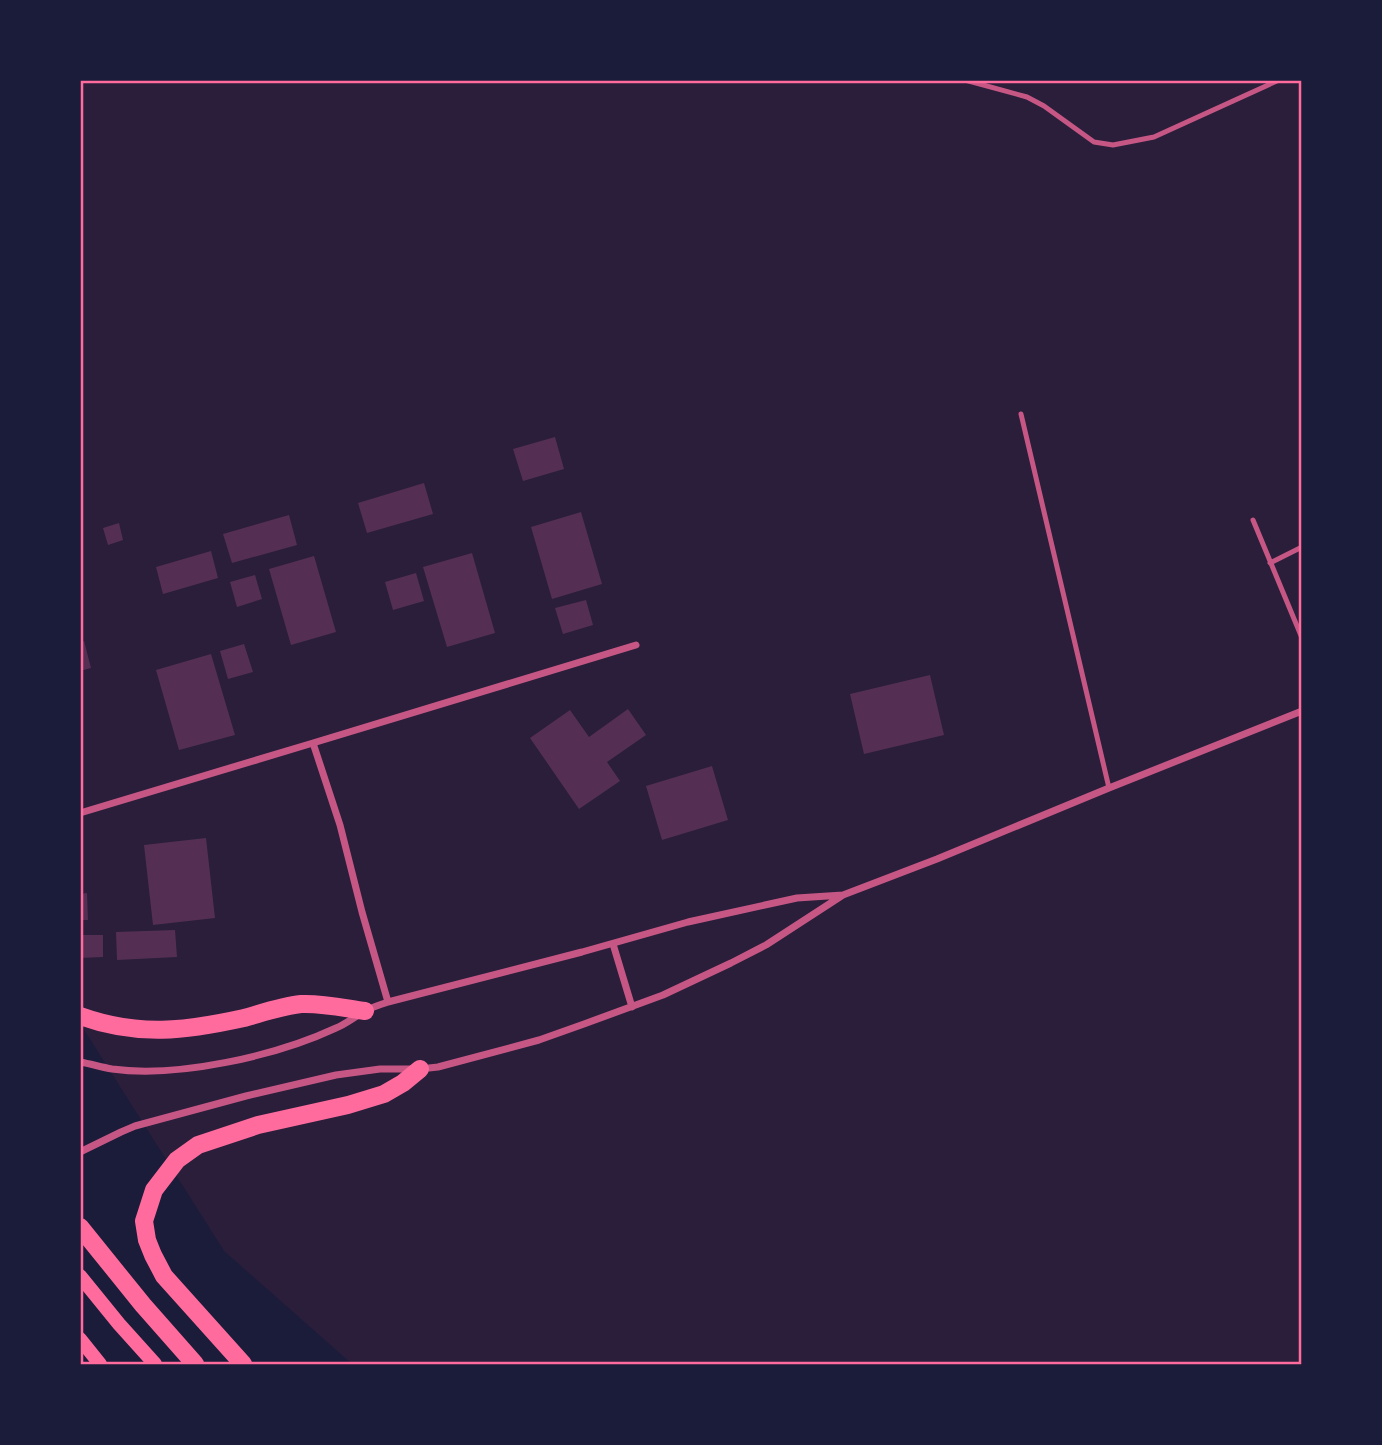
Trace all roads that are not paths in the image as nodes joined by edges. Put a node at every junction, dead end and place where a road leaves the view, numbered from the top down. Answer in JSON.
{"nodes":[{"id":1,"x":965,"y":80,"type":"edge"},
{"id":2,"x":1279,"y":80,"type":"edge"},
{"id":3,"x":1021,"y":414,"type":"dead end"},
{"id":4,"x":1252,"y":520,"type":"dead end"},
{"id":5,"x":1301,"y":547,"type":"edge"},
{"id":6,"x":1270,"y":563,"type":"junction"},
{"id":7,"x":1301,"y":638,"type":"edge"},
{"id":8,"x":636,"y":645,"type":"dead end"},
{"id":9,"x":1301,"y":711,"type":"edge"},
{"id":10,"x":313,"y":743,"type":"junction"},
{"id":11,"x":1109,"y":788,"type":"junction"},
{"id":12,"x":80,"y":813,"type":"edge"},
{"id":13,"x":844,"y":895,"type":"junction"},
{"id":14,"x":612,"y":944,"type":"junction"},
{"id":15,"x":388,"y":1002,"type":"junction"},
{"id":16,"x":632,"y":1007,"type":"junction"},
{"id":17,"x":365,"y":1011,"type":"junction"},
{"id":18,"x":80,"y":1016,"type":"edge"},
{"id":19,"x":80,"y":1062,"type":"edge"},
{"id":20,"x":420,"y":1069,"type":"junction"},
{"id":21,"x":80,"y":1152,"type":"edge"},
{"id":22,"x":80,"y":1227,"type":"edge"},
{"id":23,"x":80,"y":1276,"type":"edge"},
{"id":24,"x":80,"y":1339,"type":"edge"},
{"id":25,"x":100,"y":1364,"type":"edge"},
{"id":26,"x":155,"y":1364,"type":"edge"},
{"id":27,"x":195,"y":1364,"type":"edge"},
{"id":28,"x":243,"y":1364,"type":"edge"}],
"edges":[{"from":1,"to":2,"type":"lane"},
{"from":3,"to":11,"type":"lane"},
{"from":4,"to":6,"type":"lane"},
{"from":5,"to":6,"type":"lane"},
{"from":6,"to":7,"type":"lane"},
{"from":8,"to":10,"type":"street"},
{"from":9,"to":11,"type":"street"},
{"from":10,"to":12,"type":"street"},
{"from":10,"to":15,"type":"street"},
{"from":11,"to":13,"type":"street"},
{"from":13,"to":14,"type":"street"},
{"from":13,"to":16,"type":"street"},
{"from":14,"to":15,"type":"street"},
{"from":14,"to":16,"type":"street"},
{"from":15,"to":17,"type":"street"},
{"from":16,"to":20,"type":"street"},
{"from":17,"to":18,"type":"main road"},
{"from":17,"to":19,"type":"street"},
{"from":20,"to":21,"type":"street"},
{"from":20,"to":28,"type":"main road"},
{"from":22,"to":27,"type":"main road"},
{"from":23,"to":26,"type":"main road"},
{"from":24,"to":25,"type":"main road"}]}
